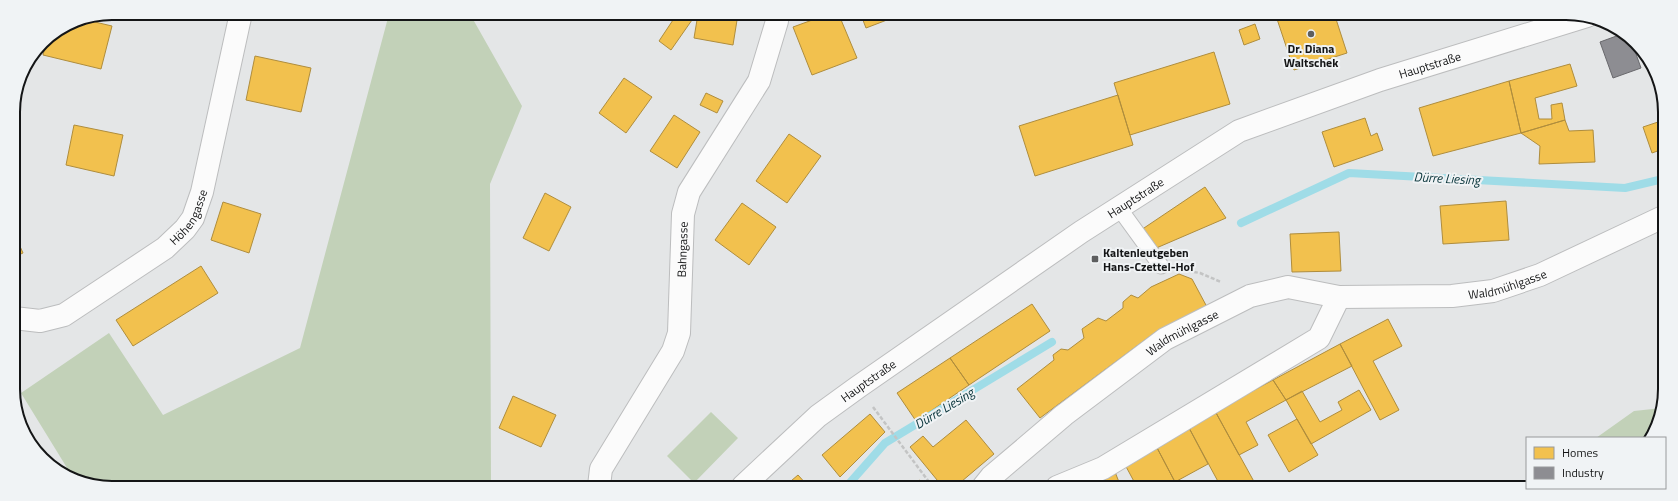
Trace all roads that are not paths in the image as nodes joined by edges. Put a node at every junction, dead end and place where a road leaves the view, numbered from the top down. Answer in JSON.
{"nodes":[{"id":1,"x":239,"y":20,"type":"edge"},
{"id":2,"x":777,"y":20,"type":"edge"},
{"id":3,"x":1572,"y":21,"type":"edge"},
{"id":4,"x":1119,"y":208,"type":"junction"},
{"id":5,"x":1658,"y":219,"type":"edge"},
{"id":6,"x":1161,"y":266,"type":"road end"},
{"id":7,"x":1339,"y":297,"type":"junction"},
{"id":8,"x":20,"y":319,"type":"edge"},
{"id":9,"x":600,"y":481,"type":"edge"},
{"id":10,"x":748,"y":481,"type":"edge"},
{"id":11,"x":988,"y":481,"type":"edge"},
{"id":12,"x":1072,"y":481,"type":"edge"}],
"edges":[{"from":1,"to":8,"type":"street","name":"Höhengasse"},
{"from":2,"to":9,"type":"street","name":"Bahngasse"},
{"from":3,"to":4,"type":"street","name":"Hauptstraße"},
{"from":4,"to":6,"type":"lane"},
{"from":4,"to":10,"type":"street","name":"Hauptstraße"},
{"from":5,"to":7,"type":"street","name":"Waldmühlgasse"},
{"from":7,"to":11,"type":"street","name":"Waldmühlgasse"},
{"from":7,"to":12,"type":"street"}]}
